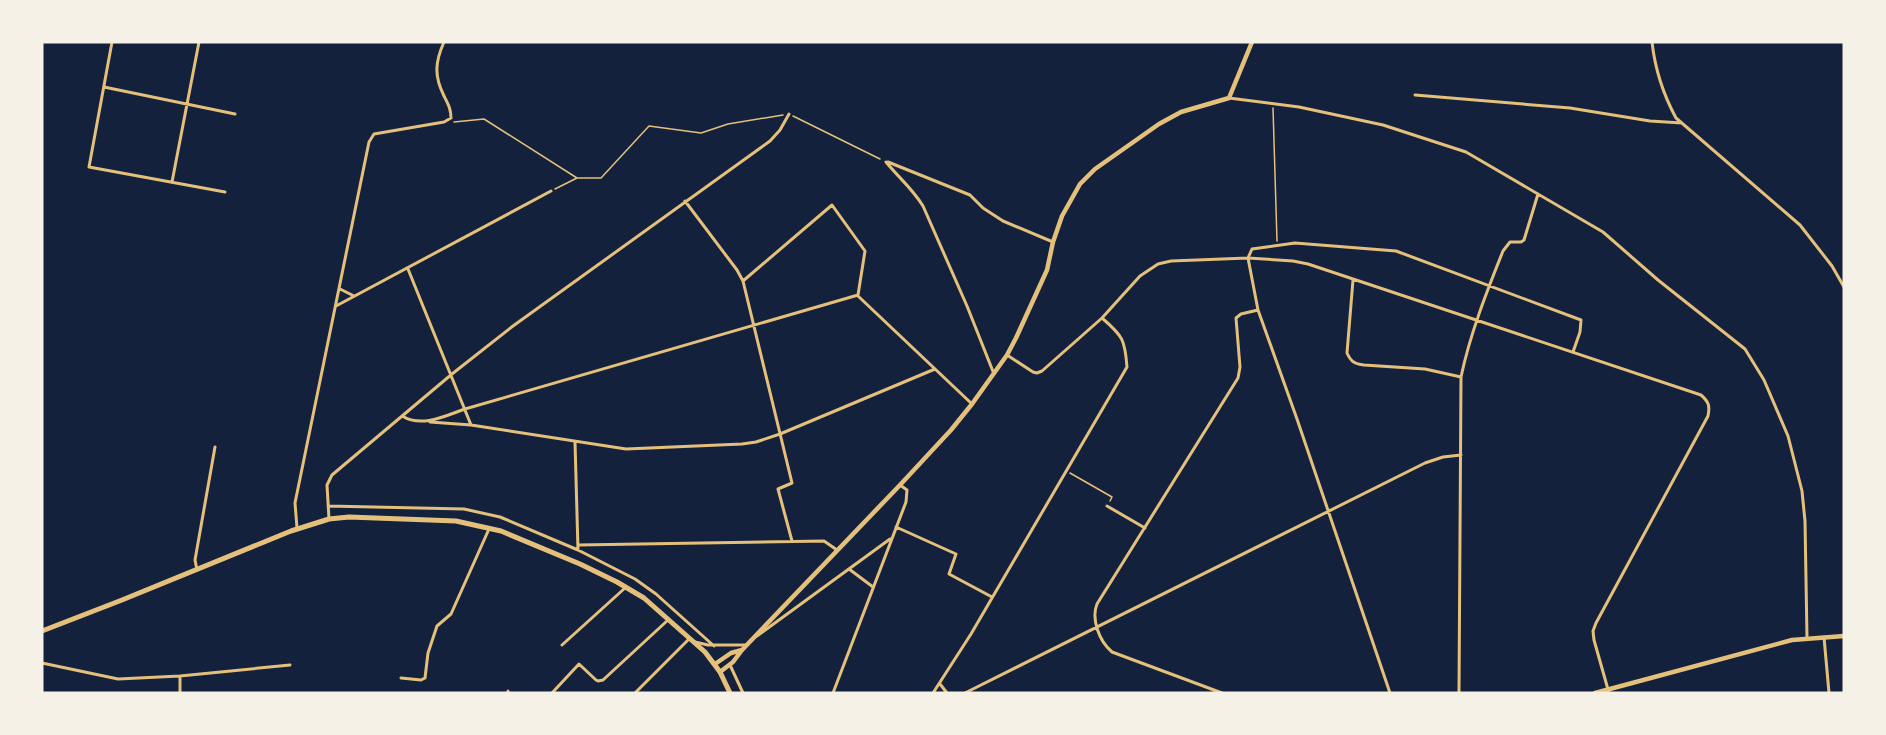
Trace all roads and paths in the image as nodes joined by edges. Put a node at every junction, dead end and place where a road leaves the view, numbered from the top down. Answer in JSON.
{"nodes":[{"id":1,"x":112,"y":42,"type":"edge"},
{"id":2,"x":199,"y":42,"type":"edge"},
{"id":3,"x":444,"y":42,"type":"edge"},
{"id":4,"x":1251,"y":42,"type":"edge"},
{"id":5,"x":1652,"y":42,"type":"edge"},
{"id":6,"x":104,"y":87,"type":"junction"},
{"id":7,"x":1415,"y":95,"type":"dead end"},
{"id":8,"x":1229,"y":98,"type":"junction"},
{"id":9,"x":1273,"y":103,"type":"junction"},
{"id":10,"x":187,"y":104,"type":"junction"},
{"id":11,"x":235,"y":114,"type":"dead end"},
{"id":12,"x":789,"y":114,"type":"junction"},
{"id":13,"x":444,"y":122,"type":"junction"},
{"id":14,"x":1682,"y":123,"type":"junction"},
{"id":15,"x":886,"y":162,"type":"junction"},
{"id":16,"x":577,"y":178,"type":"junction"},
{"id":17,"x":172,"y":182,"type":"junction"},
{"id":18,"x":551,"y":191,"type":"joint"},
{"id":19,"x":225,"y":192,"type":"dead end"},
{"id":20,"x":1538,"y":194,"type":"junction"},
{"id":21,"x":685,"y":201,"type":"junction"},
{"id":22,"x":1053,"y":242,"type":"junction"},
{"id":23,"x":1278,"y":247,"type":"junction"},
{"id":24,"x":1248,"y":258,"type":"junction"},
{"id":25,"x":408,"y":268,"type":"junction"},
{"id":26,"x":1353,"y":280,"type":"junction"},
{"id":27,"x":742,"y":281,"type":"junction"},
{"id":28,"x":1490,"y":285,"type":"junction"},
{"id":29,"x":1844,"y":286,"type":"edge"},
{"id":30,"x":340,"y":289,"type":"junction"},
{"id":31,"x":354,"y":296,"type":"junction"},
{"id":32,"x":858,"y":296,"type":"junction"},
{"id":33,"x":336,"y":306,"type":"junction"},
{"id":34,"x":1258,"y":310,"type":"junction"},
{"id":35,"x":1102,"y":318,"type":"junction"},
{"id":36,"x":1477,"y":321,"type":"junction"},
{"id":37,"x":754,"y":326,"type":"junction"},
{"id":38,"x":1573,"y":352,"type":"junction"},
{"id":39,"x":1007,"y":355,"type":"junction"},
{"id":40,"x":935,"y":369,"type":"junction"},
{"id":41,"x":452,"y":374,"type":"junction"},
{"id":42,"x":994,"y":374,"type":"junction"},
{"id":43,"x":1461,"y":377,"type":"junction"},
{"id":44,"x":972,"y":404,"type":"junction"},
{"id":45,"x":465,"y":409,"type":"junction"},
{"id":46,"x":402,"y":416,"type":"junction"},
{"id":47,"x":430,"y":422,"type":"junction"},
{"id":48,"x":471,"y":425,"type":"junction"},
{"id":49,"x":780,"y":434,"type":"junction"},
{"id":50,"x":575,"y":442,"type":"junction"},
{"id":51,"x":215,"y":447,"type":"dead end"},
{"id":52,"x":1461,"y":455,"type":"junction"},
{"id":53,"x":1067,"y":472,"type":"junction"},
{"id":54,"x":900,"y":484,"type":"junction"},
{"id":55,"x":328,"y":506,"type":"junction"},
{"id":56,"x":1107,"y":506,"type":"joint"},
{"id":57,"x":1328,"y":510,"type":"junction"},
{"id":58,"x":329,"y":519,"type":"junction"},
{"id":59,"x":896,"y":526,"type":"junction"},
{"id":60,"x":490,"y":527,"type":"junction"},
{"id":61,"x":297,"y":528,"type":"junction"},
{"id":62,"x":1145,"y":528,"type":"junction"},
{"id":63,"x":892,"y":538,"type":"junction"},
{"id":64,"x":792,"y":541,"type":"junction"},
{"id":65,"x":578,"y":545,"type":"junction"},
{"id":66,"x":578,"y":550,"type":"junction"},
{"id":67,"x":837,"y":550,"type":"junction"},
{"id":68,"x":849,"y":569,"type":"junction"},
{"id":69,"x":197,"y":570,"type":"junction"},
{"id":70,"x":626,"y":587,"type":"junction"},
{"id":71,"x":873,"y":587,"type":"junction"},
{"id":72,"x":993,"y":597,"type":"junction"},
{"id":73,"x":669,"y":619,"type":"junction"},
{"id":74,"x":1097,"y":627,"type":"junction"},
{"id":75,"x":42,"y":631,"type":"edge"},
{"id":76,"x":1844,"y":636,"type":"edge"},
{"id":77,"x":1824,"y":637,"type":"junction"},
{"id":78,"x":1807,"y":638,"type":"junction"},
{"id":79,"x":693,"y":639,"type":"junction"},
{"id":80,"x":753,"y":639,"type":"junction"},
{"id":81,"x":561,"y":645,"type":"dead end"},
{"id":82,"x":714,"y":645,"type":"junction"},
{"id":83,"x":747,"y":645,"type":"junction"},
{"id":84,"x":742,"y":650,"type":"junction"},
{"id":85,"x":42,"y":663,"type":"edge"},
{"id":86,"x":715,"y":664,"type":"junction"},
{"id":87,"x":291,"y":665,"type":"dead end"},
{"id":88,"x":730,"y":665,"type":"junction"},
{"id":89,"x":720,"y":672,"type":"junction"},
{"id":90,"x":180,"y":676,"type":"junction"},
{"id":91,"x":401,"y":678,"type":"dead end"},
{"id":92,"x":940,"y":684,"type":"junction"},
{"id":93,"x":1608,"y":691,"type":"edge"},
{"id":94,"x":180,"y":693,"type":"edge"},
{"id":95,"x":552,"y":693,"type":"edge"},
{"id":96,"x":635,"y":693,"type":"edge"},
{"id":97,"x":730,"y":693,"type":"edge"},
{"id":98,"x":743,"y":693,"type":"edge"},
{"id":99,"x":833,"y":693,"type":"edge"},
{"id":100,"x":933,"y":693,"type":"edge"},
{"id":101,"x":948,"y":693,"type":"edge"},
{"id":102,"x":965,"y":693,"type":"edge"},
{"id":103,"x":1222,"y":693,"type":"edge"},
{"id":104,"x":1390,"y":693,"type":"edge"},
{"id":105,"x":1460,"y":693,"type":"edge"},
{"id":106,"x":1595,"y":693,"type":"edge"},
{"id":107,"x":1829,"y":693,"type":"edge"}],
"edges":[{"from":1,"to":6,"type":"street"},
{"from":2,"to":10,"type":"street"},
{"from":3,"to":13,"type":"street"},
{"from":4,"to":8,"type":"street"},
{"from":5,"to":14,"type":"street"},
{"from":6,"to":10,"type":"street"},
{"from":6,"to":17,"type":"street"},
{"from":7,"to":14,"type":"street"},
{"from":8,"to":9,"type":"street"},
{"from":8,"to":22,"type":"street"},
{"from":9,"to":20,"type":"street"},
{"from":9,"to":23,"type":"path"},
{"from":10,"to":11,"type":"street"},
{"from":10,"to":17,"type":"street"},
{"from":12,"to":15,"type":"path"},
{"from":12,"to":16,"type":"path"},
{"from":12,"to":21,"type":"street"},
{"from":13,"to":16,"type":"path"},
{"from":13,"to":30,"type":"street"},
{"from":14,"to":29,"type":"street"},
{"from":15,"to":22,"type":"street"},
{"from":15,"to":42,"type":"street"},
{"from":16,"to":18,"type":"path"},
{"from":17,"to":19,"type":"street"},
{"from":18,"to":25,"type":"street"},
{"from":20,"to":28,"type":"street"},
{"from":20,"to":78,"type":"street"},
{"from":21,"to":27,"type":"street"},
{"from":21,"to":41,"type":"street"},
{"from":22,"to":39,"type":"street"},
{"from":23,"to":24,"type":"street"},
{"from":23,"to":28,"type":"street"},
{"from":24,"to":26,"type":"street"},
{"from":24,"to":34,"type":"street"},
{"from":24,"to":35,"type":"street"},
{"from":25,"to":31,"type":"street"},
{"from":25,"to":41,"type":"street"},
{"from":26,"to":36,"type":"street"},
{"from":26,"to":43,"type":"street"},
{"from":27,"to":32,"type":"street"},
{"from":27,"to":37,"type":"street"},
{"from":28,"to":36,"type":"street"},
{"from":28,"to":38,"type":"street"},
{"from":30,"to":31,"type":"street"},
{"from":30,"to":33,"type":"street"},
{"from":31,"to":33,"type":"street"},
{"from":32,"to":37,"type":"street"},
{"from":32,"to":40,"type":"street"},
{"from":33,"to":61,"type":"street"},
{"from":34,"to":57,"type":"street"},
{"from":34,"to":62,"type":"street"},
{"from":35,"to":39,"type":"street"},
{"from":35,"to":53,"type":"street"},
{"from":36,"to":38,"type":"street"},
{"from":36,"to":43,"type":"street"},
{"from":37,"to":45,"type":"street"},
{"from":37,"to":49,"type":"street"},
{"from":38,"to":93,"type":"street"},
{"from":39,"to":42,"type":"street"},
{"from":40,"to":44,"type":"street"},
{"from":40,"to":49,"type":"street"},
{"from":41,"to":45,"type":"street"},
{"from":41,"to":46,"type":"street"},
{"from":42,"to":44,"type":"street"},
{"from":43,"to":52,"type":"street"},
{"from":44,"to":54,"type":"street"},
{"from":45,"to":47,"type":"street"},
{"from":45,"to":48,"type":"street"},
{"from":46,"to":47,"type":"street"},
{"from":46,"to":55,"type":"street"},
{"from":47,"to":48,"type":"street"},
{"from":48,"to":50,"type":"street"},
{"from":49,"to":50,"type":"street"},
{"from":49,"to":64,"type":"street"},
{"from":50,"to":65,"type":"street"},
{"from":51,"to":69,"type":"street"},
{"from":52,"to":57,"type":"street"},
{"from":52,"to":105,"type":"street"},
{"from":53,"to":56,"type":"path"},
{"from":53,"to":72,"type":"street"},
{"from":54,"to":59,"type":"street"},
{"from":54,"to":67,"type":"street"},
{"from":55,"to":58,"type":"street"},
{"from":55,"to":66,"type":"street"},
{"from":56,"to":62,"type":"street"},
{"from":57,"to":74,"type":"street"},
{"from":57,"to":104,"type":"street"},
{"from":58,"to":60,"type":"main road"},
{"from":58,"to":61,"type":"main road"},
{"from":59,"to":63,"type":"street"},
{"from":59,"to":72,"type":"street"},
{"from":60,"to":70,"type":"main road"},
{"from":60,"to":91,"type":"street"},
{"from":61,"to":69,"type":"main road"},
{"from":62,"to":74,"type":"street"},
{"from":63,"to":68,"type":"street"},
{"from":63,"to":71,"type":"street"},
{"from":64,"to":65,"type":"street"},
{"from":64,"to":67,"type":"street"},
{"from":65,"to":66,"type":"street"},
{"from":66,"to":82,"type":"street"},
{"from":67,"to":80,"type":"street"},
{"from":68,"to":71,"type":"street"},
{"from":68,"to":80,"type":"street"},
{"from":69,"to":75,"type":"main road"},
{"from":70,"to":73,"type":"main road"},
{"from":70,"to":81,"type":"street"},
{"from":71,"to":99,"type":"street"},
{"from":72,"to":92,"type":"street"},
{"from":73,"to":79,"type":"main road"},
{"from":73,"to":95,"type":"street"},
{"from":74,"to":102,"type":"street"},
{"from":74,"to":103,"type":"street"},
{"from":76,"to":77,"type":"street"},
{"from":77,"to":78,"type":"street"},
{"from":77,"to":107,"type":"street"},
{"from":78,"to":93,"type":"street"},
{"from":79,"to":82,"type":"street"},
{"from":79,"to":86,"type":"main road"},
{"from":79,"to":96,"type":"street"},
{"from":80,"to":83,"type":"street"},
{"from":82,"to":83,"type":"street"},
{"from":83,"to":84,"type":"street"},
{"from":84,"to":86,"type":"street"},
{"from":84,"to":88,"type":"street"},
{"from":85,"to":90,"type":"street"},
{"from":86,"to":89,"type":"main road"},
{"from":87,"to":90,"type":"street"},
{"from":88,"to":89,"type":"street"},
{"from":88,"to":98,"type":"street"},
{"from":89,"to":97,"type":"main road"},
{"from":90,"to":94,"type":"street"},
{"from":92,"to":100,"type":"street"},
{"from":92,"to":101,"type":"street"},
{"from":93,"to":106,"type":"street"}]}
